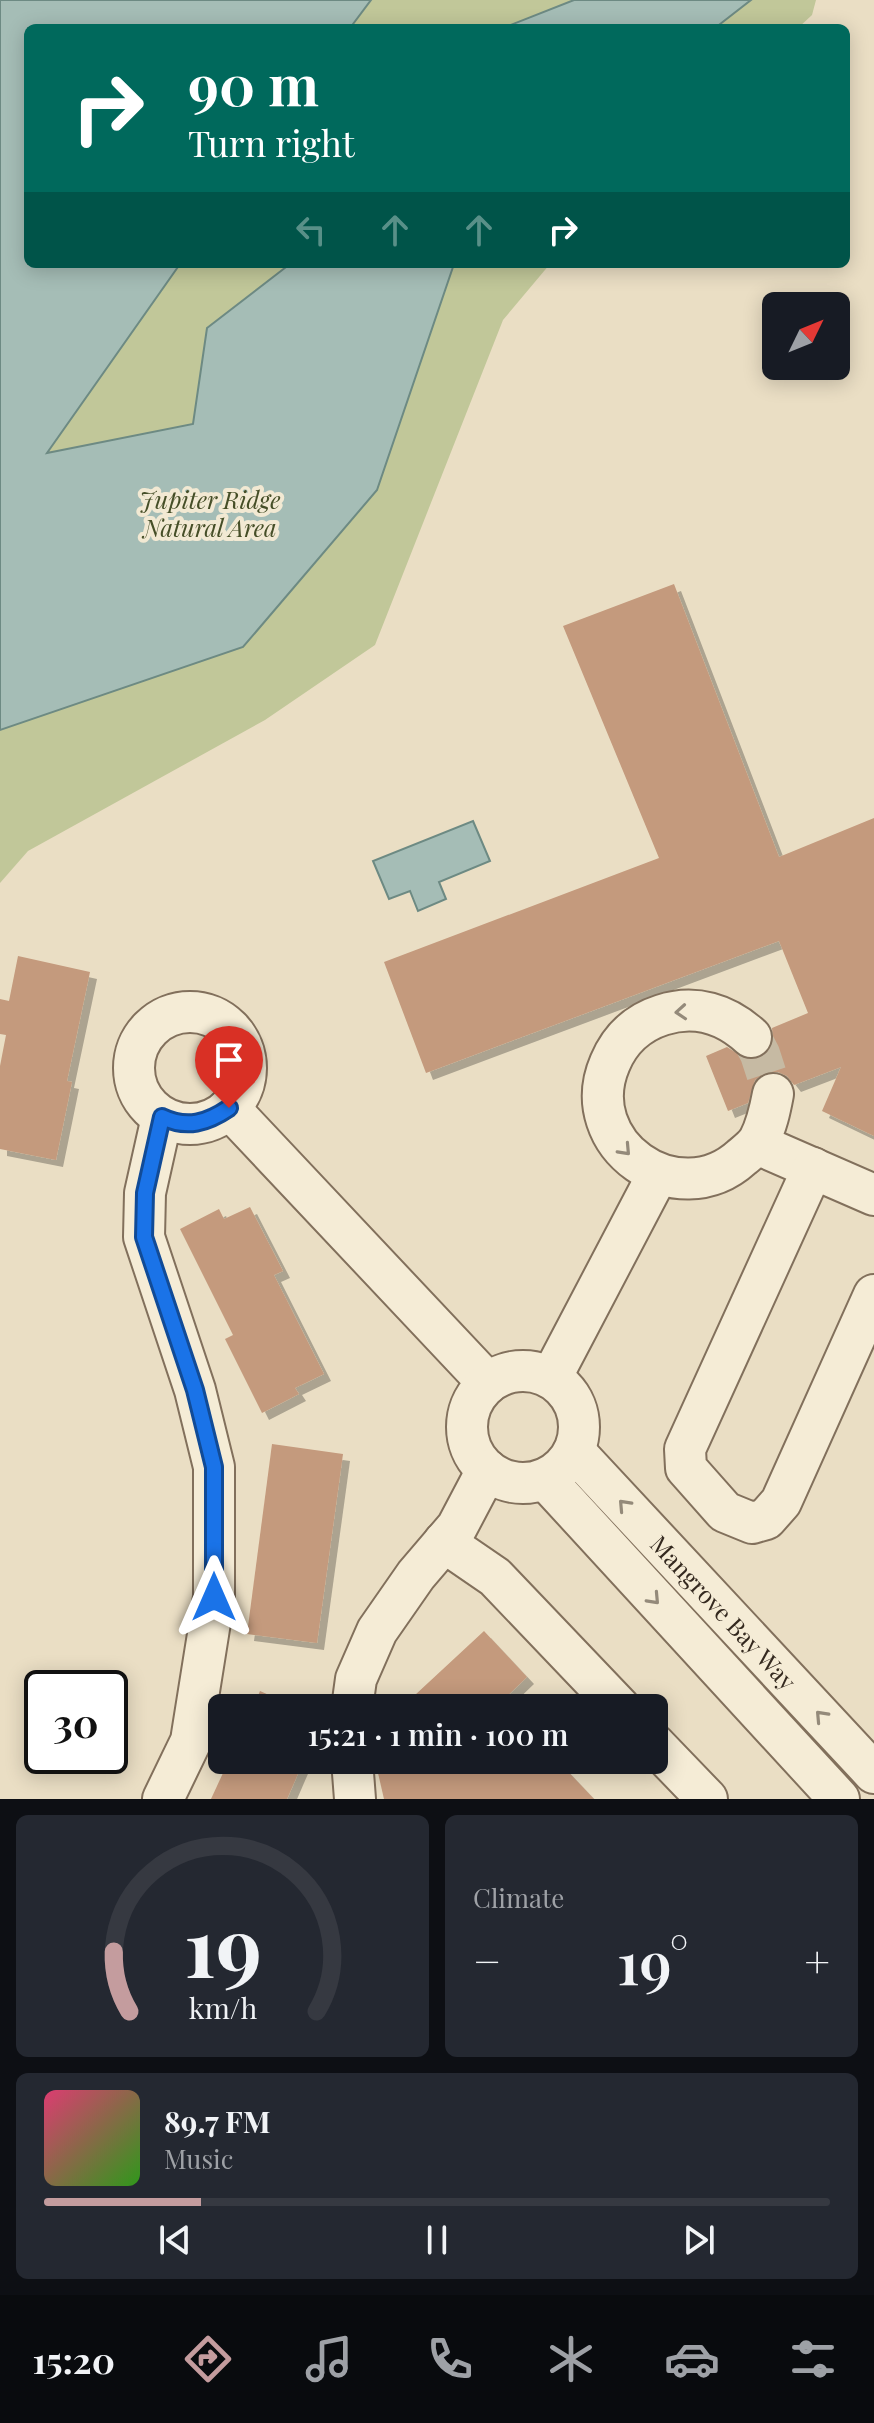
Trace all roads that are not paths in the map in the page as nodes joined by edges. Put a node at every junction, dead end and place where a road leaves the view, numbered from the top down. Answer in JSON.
{"nodes":[{"id":1,"x":751,"y":1037,"type":"tunnel mouth"},
{"id":2,"x":773,"y":1094,"type":"tunnel mouth"},
{"id":3,"x":229,"y":1108,"type":"junction"},
{"id":4,"x":162,"y":1117,"type":"junction"},
{"id":5,"x":757,"y":1144,"type":"junction"},
{"id":6,"x":813,"y":1168,"type":"junction"},
{"id":7,"x":658,"y":1174,"type":"junction"},
{"id":8,"x":874,"y":1195,"type":"edge"},
{"id":9,"x":874,"y":1295,"type":"edge"},
{"id":10,"x":551,"y":1378,"type":"junction"},
{"id":11,"x":488,"y":1383,"type":"junction"},
{"id":12,"x":574,"y":1451,"type":"junction"},
{"id":13,"x":487,"y":1470,"type":"junction"},
{"id":14,"x":545,"y":1479,"type":"junction"},
{"id":15,"x":444,"y":1542,"type":"junction"},
{"id":16,"x":354,"y":1694,"type":"edge"},
{"id":17,"x":607,"y":1694,"type":"edge"},
{"id":18,"x":668,"y":1759,"type":"edge"},
{"id":19,"x":874,"y":1773,"type":"edge"},
{"id":20,"x":353,"y":1774,"type":"edge"},
{"id":21,"x":163,"y":1799,"type":"edge"},
{"id":22,"x":355,"y":1799,"type":"edge"},
{"id":23,"x":707,"y":1799,"type":"edge"},
{"id":24,"x":839,"y":1799,"type":"edge"}],
"edges":[{"from":1,"to":7,"type":"street","one_way":true},
{"from":2,"to":5,"type":"street"},
{"from":3,"to":4,"type":"street"},
{"from":3,"to":4,"type":"street"},
{"from":3,"to":11,"type":"street"},
{"from":4,"to":21,"type":"street"},
{"from":5,"to":6,"type":"street"},
{"from":5,"to":7,"type":"street"},
{"from":6,"to":8,"type":"street"},
{"from":6,"to":9,"type":"street"},
{"from":7,"to":10,"type":"street"},
{"from":10,"to":11,"type":"street"},
{"from":10,"to":12,"type":"street"},
{"from":11,"to":13,"type":"street"},
{"from":12,"to":14,"type":"street"},
{"from":19,"to":12,"type":"street","name":"Mangrove Bay Way","one_way":true},
{"from":13,"to":14,"type":"street"},
{"from":13,"to":15,"type":"street"},
{"from":14,"to":24,"type":"street","name":"Mangrove Bay Way","one_way":true},
{"from":15,"to":16,"type":"street"},
{"from":15,"to":17,"type":"street"},
{"from":18,"to":23,"type":"street"},
{"from":20,"to":22,"type":"street"}]}
